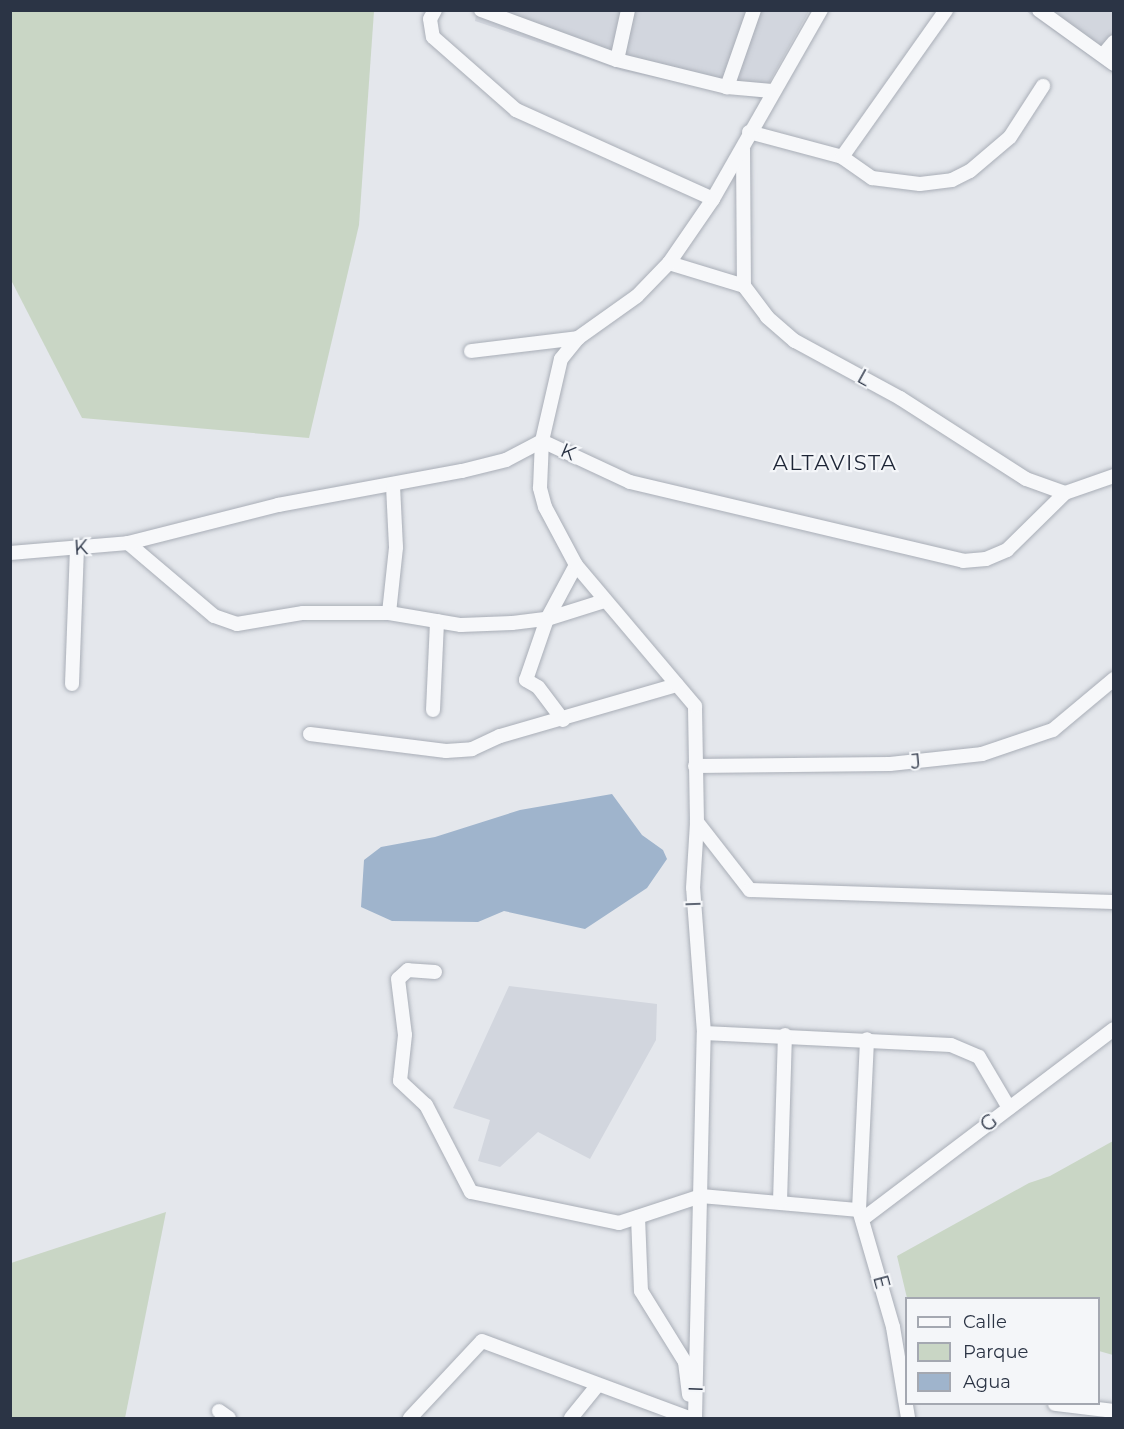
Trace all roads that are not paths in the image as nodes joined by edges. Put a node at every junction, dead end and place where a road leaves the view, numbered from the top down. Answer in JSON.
{"nodes":[{"id":1,"x":435,"y":10,"type":"edge"},
{"id":2,"x":482,"y":10,"type":"edge"},
{"id":3,"x":628,"y":10,"type":"edge"},
{"id":4,"x":754,"y":10,"type":"edge"},
{"id":5,"x":821,"y":10,"type":"edge"},
{"id":6,"x":946,"y":10,"type":"edge"},
{"id":7,"x":1049,"y":13,"type":"edge"},
{"id":8,"x":1113,"y":42,"type":"edge"},
{"id":9,"x":1108,"y":59,"type":"edge"},
{"id":10,"x":617,"y":60,"type":"junction"},
{"id":11,"x":1043,"y":86,"type":"dead end"},
{"id":12,"x":727,"y":87,"type":"junction"},
{"id":13,"x":772,"y":91,"type":"junction"},
{"id":14,"x":749,"y":132,"type":"junction"},
{"id":15,"x":743,"y":147,"type":"junction"},
{"id":16,"x":842,"y":157,"type":"junction"},
{"id":17,"x":713,"y":199,"type":"junction"},
{"id":18,"x":669,"y":264,"type":"junction"},
{"id":19,"x":744,"y":286,"type":"junction"},
{"id":20,"x":578,"y":338,"type":"junction"},
{"id":21,"x":471,"y":351,"type":"dead end"},
{"id":22,"x":542,"y":441,"type":"junction"},
{"id":23,"x":1113,"y":476,"type":"edge"},
{"id":24,"x":393,"y":486,"type":"junction"},
{"id":25,"x":1065,"y":493,"type":"junction"},
{"id":26,"x":128,"y":543,"type":"junction"},
{"id":27,"x":77,"y":550,"type":"junction"},
{"id":28,"x":10,"y":552,"type":"edge"},
{"id":29,"x":576,"y":565,"type":"junction"},
{"id":30,"x":604,"y":601,"type":"junction"},
{"id":31,"x":390,"y":613,"type":"junction"},
{"id":32,"x":547,"y":619,"type":"junction"},
{"id":33,"x":437,"y":621,"type":"junction"},
{"id":34,"x":1113,"y":679,"type":"edge"},
{"id":35,"x":72,"y":684,"type":"dead end"},
{"id":36,"x":677,"y":685,"type":"junction"},
{"id":37,"x":433,"y":710,"type":"dead end"},
{"id":38,"x":563,"y":720,"type":"junction"},
{"id":39,"x":310,"y":734,"type":"dead end"},
{"id":40,"x":695,"y":766,"type":"junction"},
{"id":41,"x":697,"y":822,"type":"junction"},
{"id":42,"x":1113,"y":902,"type":"edge"},
{"id":43,"x":435,"y":972,"type":"dead end"},
{"id":44,"x":1113,"y":1029,"type":"edge"},
{"id":45,"x":704,"y":1033,"type":"junction"},
{"id":46,"x":785,"y":1035,"type":"junction"},
{"id":47,"x":867,"y":1039,"type":"junction"},
{"id":48,"x":1009,"y":1108,"type":"junction"},
{"id":49,"x":701,"y":1196,"type":"junction"},
{"id":50,"x":780,"y":1202,"type":"junction"},
{"id":51,"x":861,"y":1214,"type":"junction"},
{"id":52,"x":638,"y":1217,"type":"junction"},
{"id":53,"x":905,"y":1385,"type":"edge"},
{"id":54,"x":597,"y":1386,"type":"junction"},
{"id":55,"x":1063,"y":1405,"type":"edge"},
{"id":56,"x":1113,"y":1411,"type":"edge"},
{"id":57,"x":688,"y":1418,"type":"edge"},
{"id":58,"x":410,"y":1419,"type":"edge"},
{"id":59,"x":571,"y":1419,"type":"edge"},
{"id":60,"x":695,"y":1419,"type":"edge"}],
"edges":[{"from":1,"to":17,"type":"street"},
{"from":2,"to":10,"type":"street"},
{"from":3,"to":10,"type":"street"},
{"from":4,"to":12,"type":"street"},
{"from":5,"to":13,"type":"street"},
{"from":6,"to":16,"type":"street"},
{"from":7,"to":9,"type":"street"},
{"from":8,"to":9,"type":"street"},
{"from":10,"to":12,"type":"street"},
{"from":11,"to":16,"type":"street"},
{"from":12,"to":13,"type":"street"},
{"from":13,"to":14,"type":"street"},
{"from":14,"to":15,"type":"street"},
{"from":14,"to":16,"type":"street"},
{"from":15,"to":17,"type":"street"},
{"from":15,"to":19,"type":"street"},
{"from":17,"to":18,"type":"street"},
{"from":18,"to":19,"type":"street"},
{"from":18,"to":20,"type":"street"},
{"from":19,"to":25,"type":"street","name":"L"},
{"from":20,"to":21,"type":"street"},
{"from":20,"to":22,"type":"street","name":"I"},
{"from":22,"to":24,"type":"street","name":"K"},
{"from":22,"to":25,"type":"street","name":"K"},
{"from":22,"to":29,"type":"street","name":"I"},
{"from":23,"to":25,"type":"street"},
{"from":24,"to":26,"type":"street","name":"K"},
{"from":24,"to":31,"type":"street"},
{"from":26,"to":27,"type":"street","name":"K"},
{"from":26,"to":31,"type":"street"},
{"from":27,"to":28,"type":"street","name":"K"},
{"from":27,"to":35,"type":"street"},
{"from":29,"to":30,"type":"street","name":"I"},
{"from":29,"to":32,"type":"street"},
{"from":30,"to":32,"type":"street"},
{"from":30,"to":36,"type":"street","name":"I"},
{"from":31,"to":33,"type":"street"},
{"from":32,"to":33,"type":"street"},
{"from":32,"to":38,"type":"street"},
{"from":33,"to":37,"type":"street"},
{"from":34,"to":40,"type":"street","name":"J"},
{"from":36,"to":38,"type":"street"},
{"from":36,"to":40,"type":"street","name":"I"},
{"from":38,"to":39,"type":"street"},
{"from":40,"to":41,"type":"street","name":"I"},
{"from":41,"to":42,"type":"street"},
{"from":41,"to":45,"type":"street","name":"I"},
{"from":43,"to":52,"type":"street"},
{"from":44,"to":48,"type":"street","name":"G"},
{"from":45,"to":46,"type":"street"},
{"from":45,"to":49,"type":"street","name":"I"},
{"from":46,"to":47,"type":"street"},
{"from":46,"to":50,"type":"street"},
{"from":47,"to":48,"type":"street"},
{"from":47,"to":51,"type":"street","name":"E"},
{"from":48,"to":51,"type":"street","name":"G"},
{"from":49,"to":50,"type":"street"},
{"from":49,"to":52,"type":"street"},
{"from":49,"to":60,"type":"street","name":"I"},
{"from":50,"to":51,"type":"street"},
{"from":51,"to":53,"type":"street","name":"E"},
{"from":52,"to":57,"type":"street"},
{"from":54,"to":57,"type":"street"},
{"from":54,"to":58,"type":"street"},
{"from":54,"to":59,"type":"street"},
{"from":55,"to":56,"type":"street"}]}
